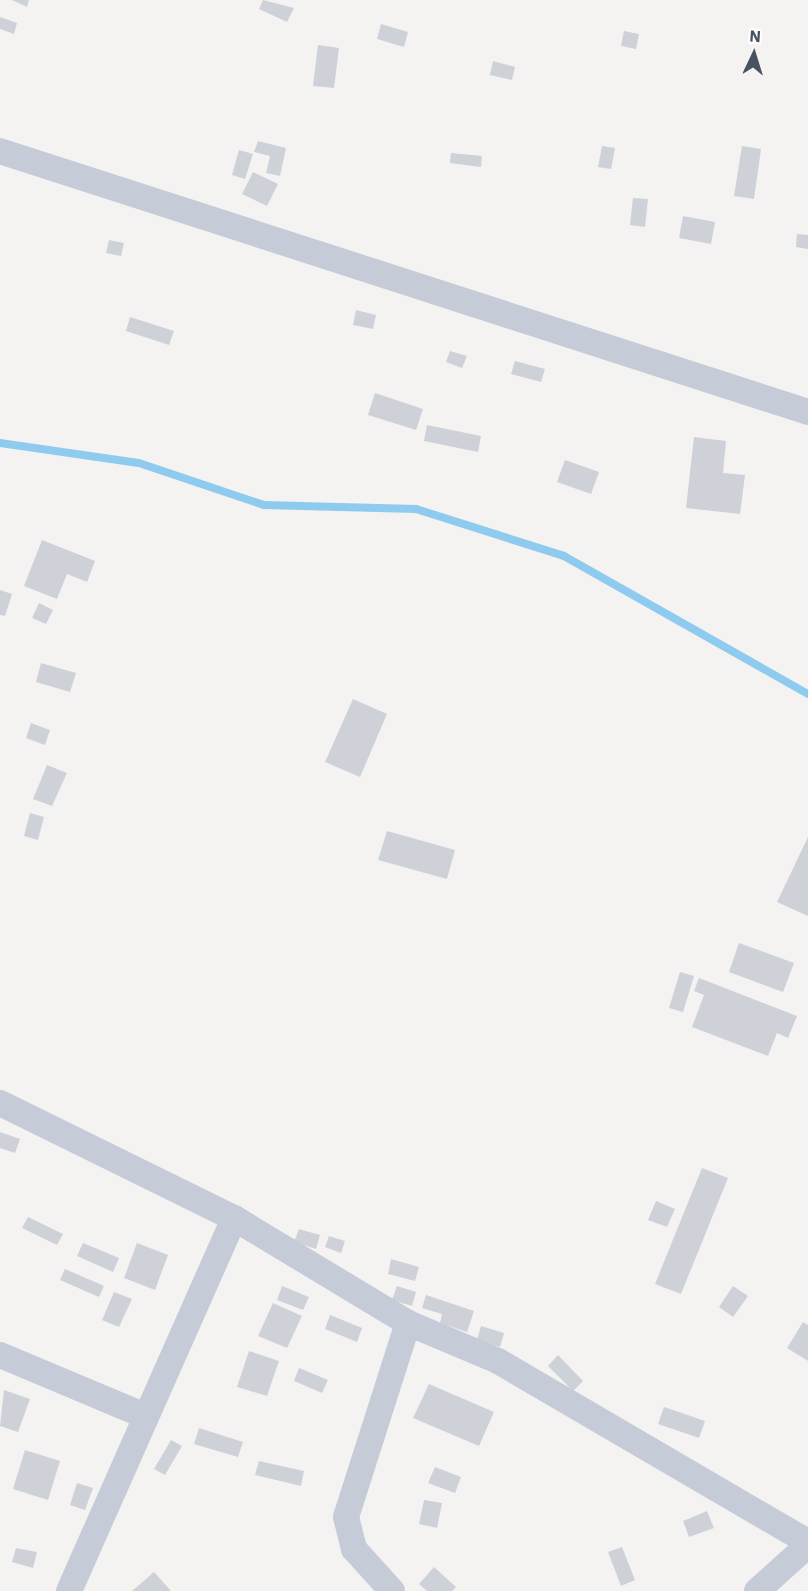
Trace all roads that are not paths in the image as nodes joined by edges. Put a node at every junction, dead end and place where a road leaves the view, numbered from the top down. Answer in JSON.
{"nodes":[{"id":1,"x":0,"y":151,"type":"edge"},
{"id":2,"x":808,"y":412,"type":"edge"},
{"id":3,"x":0,"y":1103,"type":"edge"},
{"id":4,"x":234,"y":1218,"type":"junction"},
{"id":5,"x":408,"y":1323,"type":"junction"},
{"id":6,"x":0,"y":1355,"type":"edge"},
{"id":7,"x":145,"y":1416,"type":"junction"},
{"id":8,"x":808,"y":1544,"type":"edge"},
{"id":9,"x":69,"y":1591,"type":"edge"},
{"id":10,"x":392,"y":1591,"type":"edge"},
{"id":11,"x":757,"y":1591,"type":"edge"}],
"edges":[{"from":1,"to":2,"type":"street"},
{"from":3,"to":4,"type":"street"},
{"from":4,"to":5,"type":"street"},
{"from":4,"to":7,"type":"street"},
{"from":5,"to":8,"type":"street"},
{"from":5,"to":10,"type":"street"},
{"from":6,"to":7,"type":"street"},
{"from":7,"to":9,"type":"street"},
{"from":8,"to":11,"type":"street"}]}
